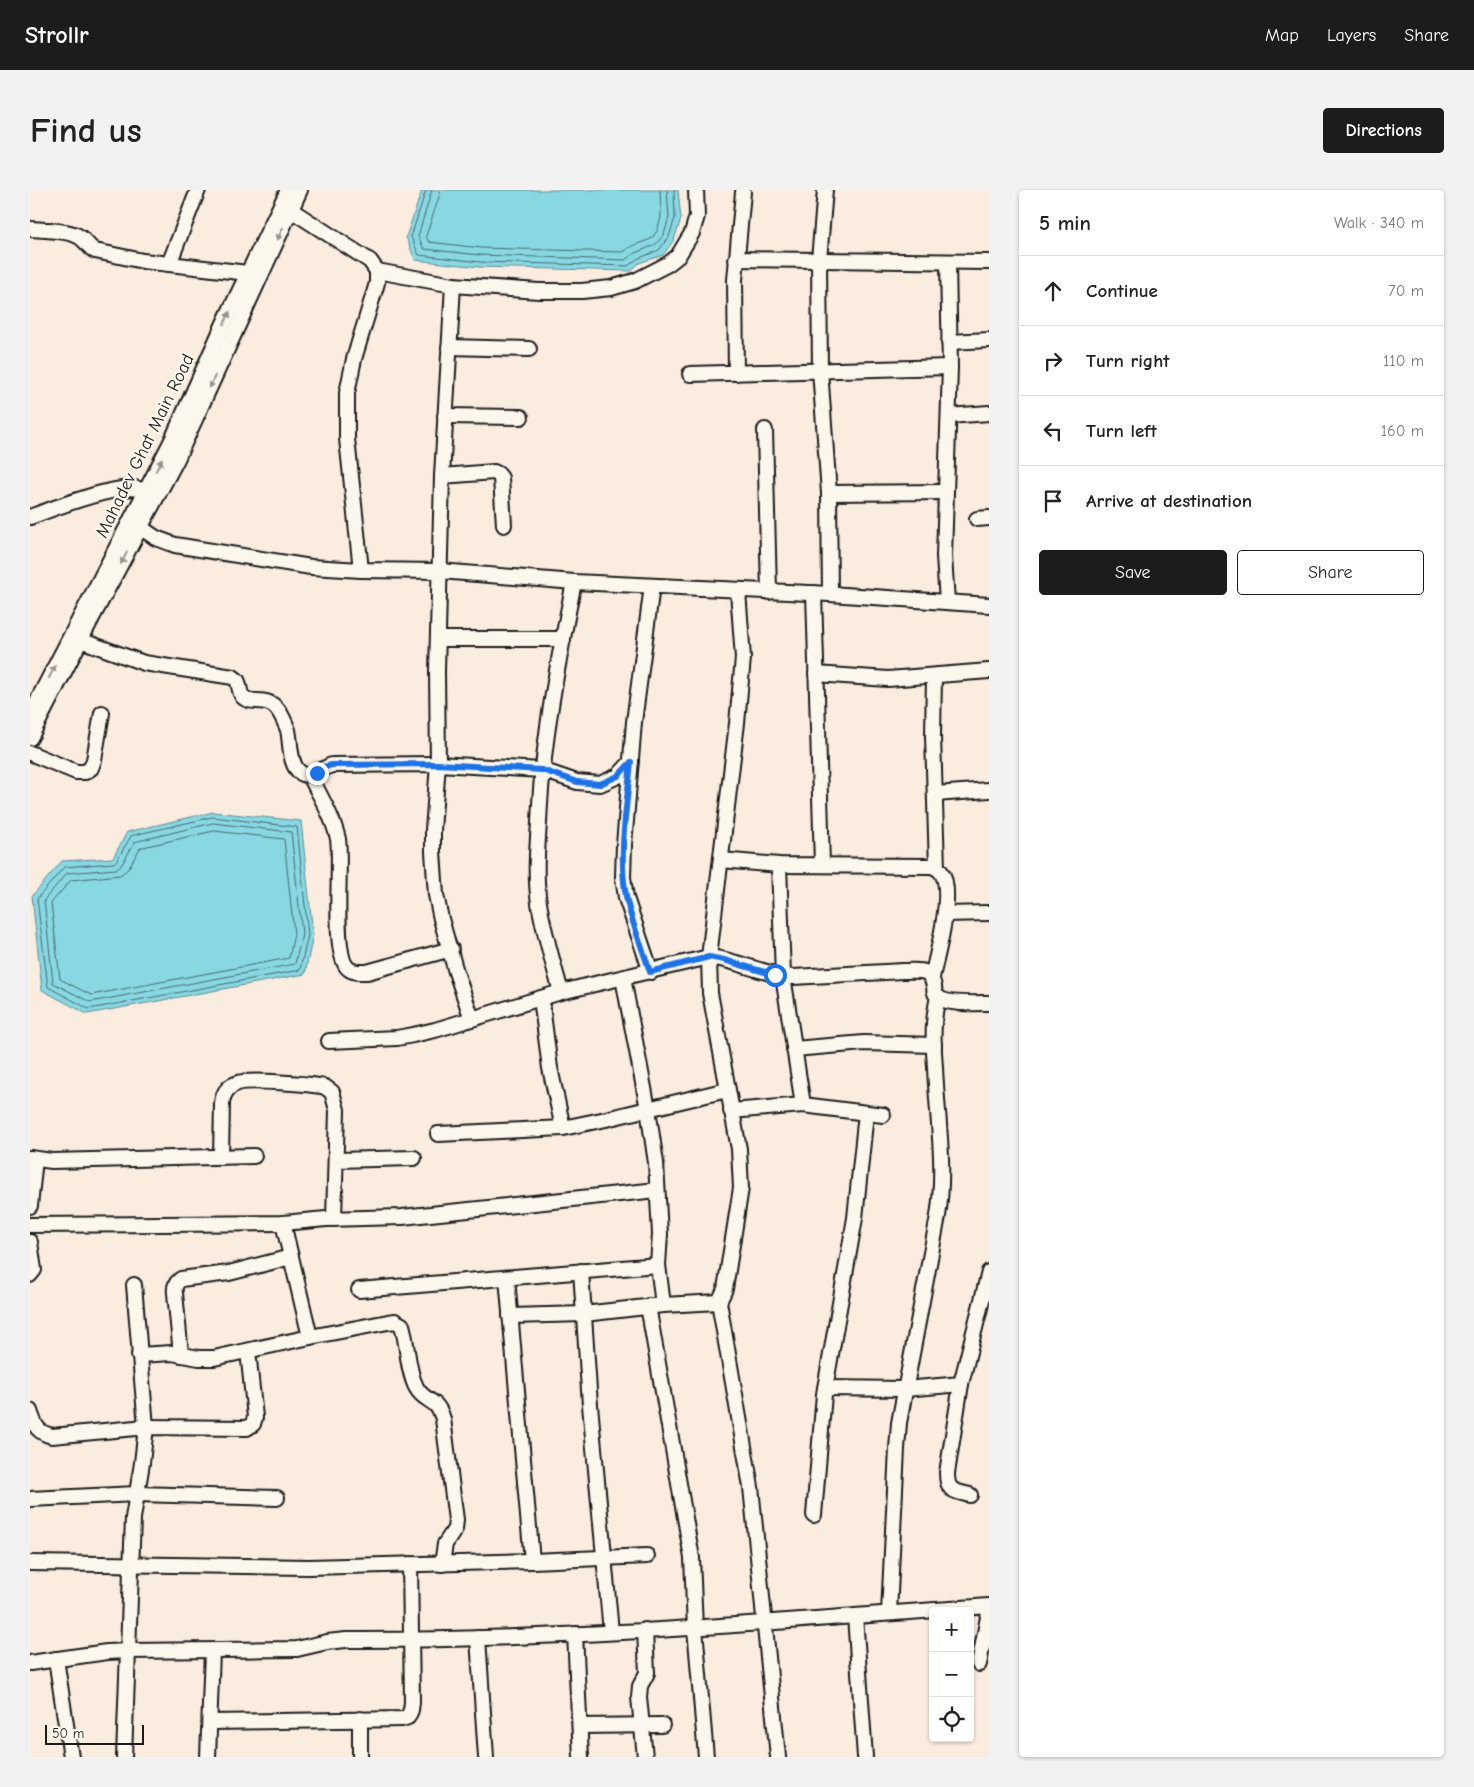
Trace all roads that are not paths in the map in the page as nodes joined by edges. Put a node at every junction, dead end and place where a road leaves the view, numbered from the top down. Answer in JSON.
{"nodes":[{"id":1,"x":198,"y":190,"type":"edge"},
{"id":2,"x":288,"y":190,"type":"edge"},
{"id":3,"x":300,"y":190,"type":"edge"},
{"id":4,"x":696,"y":190,"type":"edge"},
{"id":5,"x":825,"y":190,"type":"edge"},
{"id":6,"x":743,"y":192,"type":"dead end"},
{"id":7,"x":290,"y":210,"type":"junction"},
{"id":8,"x":30,"y":229,"type":"edge"},
{"id":9,"x":736,"y":259,"type":"junction"},
{"id":10,"x":818,"y":260,"type":"junction"},
{"id":11,"x":989,"y":262,"type":"edge"},
{"id":12,"x":948,"y":263,"type":"junction"},
{"id":13,"x":169,"y":264,"type":"junction"},
{"id":14,"x":377,"y":271,"type":"junction"},
{"id":15,"x":248,"y":273,"type":"junction"},
{"id":16,"x":453,"y":285,"type":"junction"},
{"id":17,"x":989,"y":340,"type":"edge"},
{"id":18,"x":949,"y":342,"type":"junction"},
{"id":19,"x":449,"y":347,"type":"junction"},
{"id":20,"x":529,"y":349,"type":"dead end"},
{"id":21,"x":950,"y":367,"type":"junction"},
{"id":22,"x":820,"y":370,"type":"junction"},
{"id":23,"x":736,"y":373,"type":"junction"},
{"id":24,"x":690,"y":374,"type":"dead end"},
{"id":25,"x":989,"y":413,"type":"edge"},
{"id":26,"x":446,"y":416,"type":"junction"},
{"id":27,"x":949,"y":416,"type":"junction"},
{"id":28,"x":521,"y":417,"type":"dead end"},
{"id":29,"x":765,"y":430,"type":"dead end"},
{"id":30,"x":442,"y":476,"type":"junction"},
{"id":31,"x":945,"y":492,"type":"junction"},
{"id":32,"x":829,"y":493,"type":"junction"},
{"id":33,"x":151,"y":494,"type":"junction"},
{"id":34,"x":30,"y":517,"type":"edge"},
{"id":35,"x":504,"y":525,"type":"dead end"},
{"id":36,"x":140,"y":527,"type":"junction"},
{"id":37,"x":361,"y":570,"type":"junction"},
{"id":38,"x":440,"y":571,"type":"junction"},
{"id":39,"x":574,"y":582,"type":"junction"},
{"id":40,"x":652,"y":586,"type":"junction"},
{"id":41,"x":738,"y":590,"type":"junction"},
{"id":42,"x":769,"y":592,"type":"junction"},
{"id":43,"x":814,"y":593,"type":"junction"},
{"id":44,"x":830,"y":594,"type":"junction"},
{"id":45,"x":948,"y":602,"type":"junction"},
{"id":46,"x":989,"y":604,"type":"edge"},
{"id":47,"x":438,"y":639,"type":"junction"},
{"id":48,"x":563,"y":639,"type":"junction"},
{"id":49,"x":80,"y":640,"type":"junction"},
{"id":50,"x":989,"y":671,"type":"edge"},
{"id":51,"x":816,"y":674,"type":"junction"},
{"id":52,"x":934,"y":676,"type":"junction"},
{"id":53,"x":102,"y":713,"type":"dead end"},
{"id":54,"x":30,"y":715,"type":"edge"},
{"id":55,"x":30,"y":738,"type":"edge"},
{"id":56,"x":30,"y":753,"type":"edge"},
{"id":57,"x":631,"y":762,"type":"junction"},
{"id":58,"x":438,"y":764,"type":"junction"},
{"id":59,"x":542,"y":770,"type":"junction"},
{"id":60,"x":310,"y":776,"type":"junction"},
{"id":61,"x":989,"y":790,"type":"edge"},
{"id":62,"x":935,"y":794,"type":"junction"},
{"id":63,"x":720,"y":860,"type":"junction"},
{"id":64,"x":822,"y":864,"type":"junction"},
{"id":65,"x":778,"y":865,"type":"junction"},
{"id":66,"x":937,"y":868,"type":"junction"},
{"id":67,"x":989,"y":913,"type":"edge"},
{"id":68,"x":946,"y":914,"type":"junction"},
{"id":69,"x":451,"y":949,"type":"junction"},
{"id":70,"x":709,"y":957,"type":"junction"},
{"id":71,"x":650,"y":972,"type":"junction"},
{"id":72,"x":782,"y":976,"type":"junction"},
{"id":73,"x":932,"y":977,"type":"junction"},
{"id":74,"x":623,"y":978,"type":"junction"},
{"id":75,"x":561,"y":992,"type":"junction"},
{"id":76,"x":541,"y":998,"type":"junction"},
{"id":77,"x":938,"y":998,"type":"junction"},
{"id":78,"x":989,"y":1003,"type":"edge"},
{"id":79,"x":472,"y":1019,"type":"junction"},
{"id":80,"x":329,"y":1041,"type":"dead end"},
{"id":81,"x":934,"y":1045,"type":"junction"},
{"id":82,"x":794,"y":1049,"type":"junction"},
{"id":83,"x":727,"y":1090,"type":"junction"},
{"id":84,"x":803,"y":1105,"type":"junction"},
{"id":85,"x":648,"y":1109,"type":"junction"},
{"id":86,"x":731,"y":1111,"type":"junction"},
{"id":87,"x":866,"y":1113,"type":"junction"},
{"id":88,"x":884,"y":1115,"type":"dead end"},
{"id":89,"x":563,"y":1128,"type":"junction"},
{"id":90,"x":438,"y":1134,"type":"dead end"},
{"id":91,"x":254,"y":1156,"type":"dead end"},
{"id":92,"x":221,"y":1157,"type":"junction"},
{"id":93,"x":414,"y":1158,"type":"dead end"},
{"id":94,"x":32,"y":1159,"type":"edge"},
{"id":95,"x":336,"y":1160,"type":"junction"},
{"id":96,"x":657,"y":1190,"type":"junction"},
{"id":97,"x":30,"y":1206,"type":"edge"},
{"id":98,"x":334,"y":1219,"type":"junction"},
{"id":99,"x":283,"y":1223,"type":"junction"},
{"id":100,"x":30,"y":1225,"type":"edge"},
{"id":101,"x":30,"y":1242,"type":"edge"},
{"id":102,"x":291,"y":1257,"type":"junction"},
{"id":103,"x":658,"y":1265,"type":"junction"},
{"id":104,"x":581,"y":1271,"type":"junction"},
{"id":105,"x":989,"y":1272,"type":"edge"},
{"id":106,"x":30,"y":1275,"type":"edge"},
{"id":107,"x":507,"y":1278,"type":"junction"},
{"id":108,"x":134,"y":1284,"type":"dead end"},
{"id":109,"x":359,"y":1290,"type":"dead end"},
{"id":110,"x":719,"y":1302,"type":"junction"},
{"id":111,"x":663,"y":1305,"type":"junction"},
{"id":112,"x":648,"y":1306,"type":"junction"},
{"id":113,"x":584,"y":1314,"type":"junction"},
{"id":114,"x":510,"y":1316,"type":"junction"},
{"id":115,"x":310,"y":1338,"type":"junction"},
{"id":116,"x":248,"y":1351,"type":"junction"},
{"id":117,"x":140,"y":1354,"type":"junction"},
{"id":118,"x":181,"y":1355,"type":"junction"},
{"id":119,"x":961,"y":1384,"type":"junction"},
{"id":120,"x":825,"y":1388,"type":"junction"},
{"id":121,"x":905,"y":1388,"type":"junction"},
{"id":122,"x":30,"y":1411,"type":"edge"},
{"id":123,"x":33,"y":1427,"type":"edge"},
{"id":124,"x":146,"y":1427,"type":"junction"},
{"id":125,"x":137,"y":1494,"type":"junction"},
{"id":126,"x":970,"y":1495,"type":"dead end"},
{"id":127,"x":30,"y":1498,"type":"edge"},
{"id":128,"x":277,"y":1498,"type":"dead end"},
{"id":129,"x":814,"y":1515,"type":"dead end"},
{"id":130,"x":647,"y":1556,"type":"dead end"},
{"id":131,"x":603,"y":1559,"type":"junction"},
{"id":132,"x":532,"y":1562,"type":"junction"},
{"id":133,"x":30,"y":1563,"type":"edge"},
{"id":134,"x":410,"y":1564,"type":"junction"},
{"id":135,"x":442,"y":1564,"type":"junction"},
{"id":136,"x":131,"y":1565,"type":"junction"},
{"id":137,"x":989,"y":1606,"type":"edge"},
{"id":138,"x":989,"y":1612,"type":"edge"},
{"id":139,"x":890,"y":1614,"type":"junction"},
{"id":140,"x":855,"y":1616,"type":"junction"},
{"id":141,"x":765,"y":1623,"type":"junction"},
{"id":142,"x":695,"y":1628,"type":"junction"},
{"id":143,"x":645,"y":1630,"type":"junction"},
{"id":144,"x":611,"y":1632,"type":"junction"},
{"id":145,"x":575,"y":1634,"type":"junction"},
{"id":146,"x":478,"y":1638,"type":"junction"},
{"id":147,"x":413,"y":1640,"type":"junction"},
{"id":148,"x":128,"y":1651,"type":"junction"},
{"id":149,"x":212,"y":1651,"type":"junction"},
{"id":150,"x":56,"y":1659,"type":"junction"},
{"id":151,"x":30,"y":1663,"type":"edge"},
{"id":152,"x":979,"y":1664,"type":"dead end"},
{"id":153,"x":360,"y":1720,"type":"junction"},
{"id":154,"x":210,"y":1722,"type":"junction"},
{"id":155,"x":662,"y":1725,"type":"dead end"},
{"id":156,"x":580,"y":1726,"type":"junction"},
{"id":157,"x":642,"y":1726,"type":"junction"},
{"id":158,"x":72,"y":1757,"type":"edge"},
{"id":159,"x":124,"y":1757,"type":"edge"},
{"id":160,"x":208,"y":1757,"type":"edge"},
{"id":161,"x":360,"y":1757,"type":"edge"},
{"id":162,"x":486,"y":1757,"type":"edge"},
{"id":163,"x":581,"y":1757,"type":"edge"},
{"id":164,"x":646,"y":1757,"type":"edge"},
{"id":165,"x":706,"y":1757,"type":"edge"},
{"id":166,"x":778,"y":1757,"type":"edge"},
{"id":167,"x":865,"y":1757,"type":"edge"}],
"edges":[{"from":1,"to":13,"type":"street"},
{"from":2,"to":15,"type":"street","name":"Mahadev Ghat Main Road"},
{"from":3,"to":7,"type":"street"},
{"from":4,"to":16,"type":"street"},
{"from":5,"to":10,"type":"street"},
{"from":6,"to":9,"type":"street"},
{"from":7,"to":14,"type":"street"},
{"from":7,"to":33,"type":"street","one_way":true},
{"from":8,"to":13,"type":"street"},
{"from":9,"to":10,"type":"street"},
{"from":9,"to":23,"type":"street"},
{"from":10,"to":12,"type":"street"},
{"from":10,"to":22,"type":"street"},
{"from":11,"to":12,"type":"street"},
{"from":12,"to":18,"type":"street"},
{"from":13,"to":15,"type":"street"},
{"from":14,"to":16,"type":"street"},
{"from":14,"to":37,"type":"street"},
{"from":33,"to":15,"type":"street","name":"Mahadev Ghat Main Road","one_way":true},
{"from":16,"to":19,"type":"street"},
{"from":17,"to":18,"type":"street"},
{"from":18,"to":21,"type":"street"},
{"from":19,"to":20,"type":"street"},
{"from":19,"to":26,"type":"street"},
{"from":21,"to":22,"type":"street"},
{"from":21,"to":27,"type":"street"},
{"from":22,"to":23,"type":"street"},
{"from":22,"to":32,"type":"street"},
{"from":23,"to":24,"type":"street"},
{"from":25,"to":27,"type":"street"},
{"from":26,"to":28,"type":"street"},
{"from":26,"to":30,"type":"street"},
{"from":27,"to":31,"type":"street"},
{"from":29,"to":42,"type":"street"},
{"from":30,"to":35,"type":"street"},
{"from":30,"to":38,"type":"street"},
{"from":31,"to":32,"type":"street"},
{"from":31,"to":45,"type":"street"},
{"from":32,"to":44,"type":"street"},
{"from":33,"to":34,"type":"street"},
{"from":33,"to":36,"type":"street"},
{"from":54,"to":33,"type":"street","name":"Mahadev Ghat Main Road","one_way":true},
{"from":36,"to":37,"type":"street"},
{"from":36,"to":49,"type":"street","one_way":true},
{"from":37,"to":38,"type":"street"},
{"from":38,"to":39,"type":"street"},
{"from":38,"to":47,"type":"street"},
{"from":39,"to":40,"type":"street"},
{"from":39,"to":48,"type":"street"},
{"from":40,"to":41,"type":"street"},
{"from":40,"to":57,"type":"street"},
{"from":41,"to":42,"type":"street"},
{"from":41,"to":63,"type":"street"},
{"from":42,"to":43,"type":"street"},
{"from":43,"to":44,"type":"street"},
{"from":43,"to":51,"type":"street"},
{"from":44,"to":45,"type":"street"},
{"from":45,"to":46,"type":"street"},
{"from":47,"to":48,"type":"street"},
{"from":47,"to":58,"type":"street"},
{"from":48,"to":59,"type":"street"},
{"from":49,"to":55,"type":"street"},
{"from":49,"to":60,"type":"street"},
{"from":50,"to":52,"type":"street"},
{"from":51,"to":52,"type":"street"},
{"from":51,"to":64,"type":"street"},
{"from":52,"to":62,"type":"street"},
{"from":53,"to":56,"type":"street"},
{"from":57,"to":59,"type":"street"},
{"from":57,"to":71,"type":"street"},
{"from":58,"to":59,"type":"street"},
{"from":58,"to":60,"type":"street"},
{"from":58,"to":69,"type":"street"},
{"from":59,"to":75,"type":"street"},
{"from":60,"to":69,"type":"street"},
{"from":61,"to":62,"type":"street"},
{"from":62,"to":66,"type":"street"},
{"from":63,"to":65,"type":"street"},
{"from":63,"to":70,"type":"street"},
{"from":64,"to":65,"type":"street"},
{"from":64,"to":66,"type":"street"},
{"from":65,"to":72,"type":"street"},
{"from":66,"to":68,"type":"street"},
{"from":67,"to":68,"type":"street"},
{"from":68,"to":73,"type":"street"},
{"from":69,"to":79,"type":"street"},
{"from":70,"to":71,"type":"street"},
{"from":70,"to":72,"type":"street"},
{"from":70,"to":83,"type":"street"},
{"from":71,"to":74,"type":"street"},
{"from":72,"to":73,"type":"street"},
{"from":72,"to":82,"type":"street"},
{"from":73,"to":77,"type":"street"},
{"from":74,"to":75,"type":"street"},
{"from":74,"to":85,"type":"street"},
{"from":75,"to":76,"type":"street"},
{"from":76,"to":79,"type":"street"},
{"from":76,"to":89,"type":"street"},
{"from":77,"to":78,"type":"street"},
{"from":77,"to":81,"type":"street"},
{"from":79,"to":80,"type":"street"},
{"from":81,"to":82,"type":"street"},
{"from":81,"to":121,"type":"street"},
{"from":82,"to":84,"type":"street"},
{"from":83,"to":85,"type":"street"},
{"from":83,"to":86,"type":"street"},
{"from":84,"to":86,"type":"street"},
{"from":84,"to":87,"type":"street"},
{"from":85,"to":89,"type":"street"},
{"from":85,"to":96,"type":"street"},
{"from":86,"to":110,"type":"street"},
{"from":87,"to":88,"type":"street"},
{"from":87,"to":120,"type":"street"},
{"from":89,"to":90,"type":"street"},
{"from":91,"to":92,"type":"street"},
{"from":92,"to":94,"type":"street"},
{"from":92,"to":95,"type":"street"},
{"from":93,"to":95,"type":"street"},
{"from":94,"to":97,"type":"street"},
{"from":95,"to":98,"type":"street"},
{"from":96,"to":98,"type":"street"},
{"from":96,"to":103,"type":"street"},
{"from":98,"to":99,"type":"street"},
{"from":99,"to":100,"type":"street"},
{"from":99,"to":102,"type":"street"},
{"from":101,"to":106,"type":"street"},
{"from":102,"to":115,"type":"street"},
{"from":102,"to":118,"type":"street"},
{"from":103,"to":104,"type":"street"},
{"from":103,"to":111,"type":"street"},
{"from":104,"to":107,"type":"street"},
{"from":104,"to":113,"type":"street"},
{"from":105,"to":119,"type":"street"},
{"from":107,"to":109,"type":"street"},
{"from":107,"to":114,"type":"street"},
{"from":108,"to":117,"type":"street"},
{"from":110,"to":111,"type":"street"},
{"from":110,"to":141,"type":"street"},
{"from":111,"to":112,"type":"street"},
{"from":112,"to":113,"type":"street"},
{"from":112,"to":142,"type":"street"},
{"from":113,"to":114,"type":"street"},
{"from":113,"to":131,"type":"street"},
{"from":114,"to":132,"type":"street"},
{"from":115,"to":116,"type":"street"},
{"from":115,"to":135,"type":"street"},
{"from":116,"to":118,"type":"street"},
{"from":116,"to":124,"type":"street"},
{"from":117,"to":118,"type":"street"},
{"from":117,"to":124,"type":"street"},
{"from":119,"to":121,"type":"street"},
{"from":119,"to":126,"type":"street"},
{"from":120,"to":121,"type":"street"},
{"from":120,"to":129,"type":"street"},
{"from":121,"to":139,"type":"street"},
{"from":122,"to":123,"type":"street"},
{"from":123,"to":124,"type":"street"},
{"from":124,"to":125,"type":"street"},
{"from":125,"to":127,"type":"street"},
{"from":125,"to":128,"type":"street"},
{"from":125,"to":136,"type":"street"},
{"from":130,"to":131,"type":"street"},
{"from":131,"to":132,"type":"street"},
{"from":131,"to":144,"type":"street"},
{"from":132,"to":135,"type":"street"},
{"from":133,"to":136,"type":"street"},
{"from":134,"to":135,"type":"street"},
{"from":134,"to":136,"type":"street"},
{"from":134,"to":147,"type":"street"},
{"from":136,"to":148,"type":"street"},
{"from":137,"to":139,"type":"street"},
{"from":138,"to":152,"type":"street"},
{"from":139,"to":140,"type":"street"},
{"from":140,"to":141,"type":"street"},
{"from":140,"to":167,"type":"street"},
{"from":141,"to":142,"type":"street"},
{"from":141,"to":166,"type":"street"},
{"from":142,"to":143,"type":"street"},
{"from":142,"to":165,"type":"street"},
{"from":143,"to":144,"type":"street"},
{"from":143,"to":157,"type":"street"},
{"from":144,"to":145,"type":"street"},
{"from":145,"to":146,"type":"street"},
{"from":145,"to":156,"type":"street"},
{"from":146,"to":147,"type":"street"},
{"from":146,"to":162,"type":"street"},
{"from":147,"to":149,"type":"street"},
{"from":147,"to":153,"type":"street"},
{"from":148,"to":149,"type":"street"},
{"from":148,"to":150,"type":"street"},
{"from":148,"to":159,"type":"street"},
{"from":149,"to":154,"type":"street"},
{"from":150,"to":151,"type":"street"},
{"from":150,"to":158,"type":"street"},
{"from":153,"to":154,"type":"street"},
{"from":153,"to":161,"type":"street"},
{"from":154,"to":160,"type":"street"},
{"from":155,"to":157,"type":"street"},
{"from":156,"to":157,"type":"street"},
{"from":156,"to":163,"type":"street"},
{"from":157,"to":164,"type":"street"}]}
